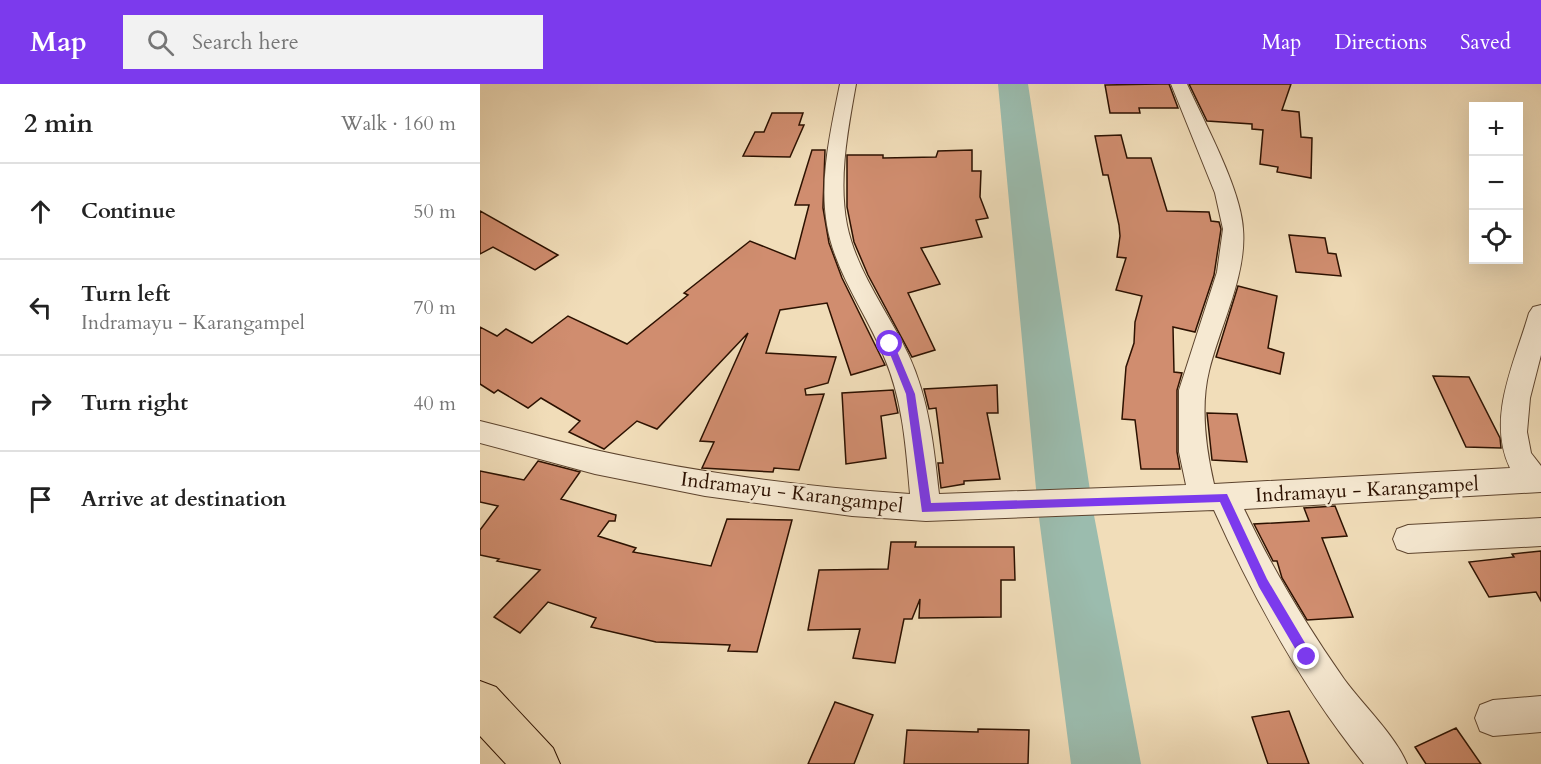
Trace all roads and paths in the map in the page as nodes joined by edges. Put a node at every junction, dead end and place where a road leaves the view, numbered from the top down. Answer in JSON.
{"nodes":[{"id":1,"x":848,"y":84,"type":"edge"},
{"id":2,"x":1179,"y":84,"type":"edge"},
{"id":3,"x":1541,"y":313,"type":"edge"},
{"id":4,"x":480,"y":432,"type":"edge"},
{"id":5,"x":1536,"y":479,"type":"edge"},
{"id":6,"x":1213,"y":498,"type":"junction"},
{"id":7,"x":936,"y":508,"type":"junction"},
{"id":8,"x":1541,"y":532,"type":"edge"},
{"id":9,"x":1408,"y":539,"type":"dead end"},
{"id":10,"x":480,"y":703,"type":"edge"},
{"id":11,"x":1541,"y":714,"type":"edge"},
{"id":12,"x":1493,"y":718,"type":"dead end"},
{"id":13,"x":537,"y":764,"type":"edge"},
{"id":14,"x":1388,"y":764,"type":"edge"}],
"edges":[{"from":1,"to":7,"type":"street"},
{"from":2,"to":6,"type":"street"},
{"from":3,"to":5,"type":"street"},
{"from":4,"to":7,"type":"street","name":"Indramayu - Karangampel"},
{"from":5,"to":6,"type":"street","name":"Indramayu - Karangampel"},
{"from":6,"to":7,"type":"street","name":"Indramayu - Karangampel"},
{"from":6,"to":14,"type":"street"},
{"from":8,"to":9,"type":"street"},
{"from":10,"to":13,"type":"main road"},
{"from":11,"to":12,"type":"street"}]}
